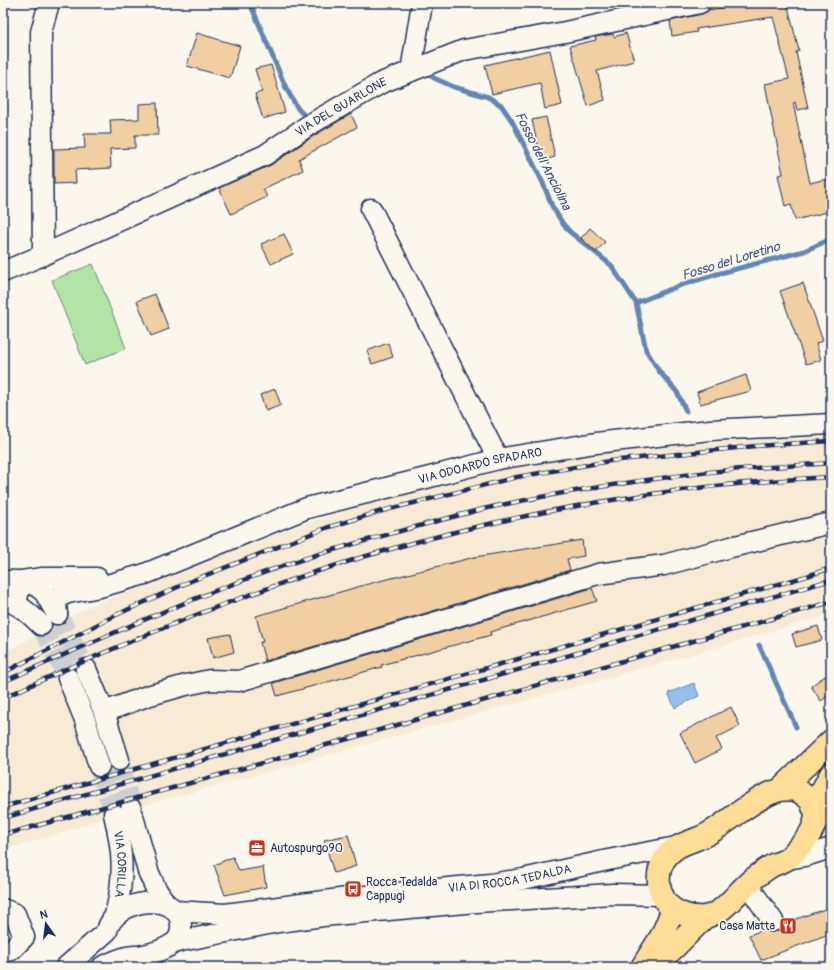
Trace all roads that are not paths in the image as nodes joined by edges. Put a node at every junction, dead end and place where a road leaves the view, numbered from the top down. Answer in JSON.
{"nodes":[{"id":1,"x":49,"y":3,"type":"edge"},
{"id":2,"x":422,"y":3,"type":"edge"},
{"id":3,"x":700,"y":3,"type":"edge"},
{"id":4,"x":412,"y":71,"type":"junction"},
{"id":5,"x":372,"y":209,"type":"dead end"},
{"id":6,"x":43,"y":256,"type":"junction"},
{"id":7,"x":3,"y":272,"type":"edge"},
{"id":8,"x":831,"y":424,"type":"edge"},
{"id":9,"x":498,"y":459,"type":"junction"},
{"id":10,"x":831,"y":523,"type":"edge"},
{"id":11,"x":145,"y":574,"type":"junction"},
{"id":12,"x":12,"y":581,"type":"edge"},
{"id":13,"x":10,"y":601,"type":"edge"},
{"id":14,"x":40,"y":625,"type":"tunnel mouth"},
{"id":15,"x":86,"y":669,"type":"tunnel mouth"},
{"id":16,"x":68,"y":678,"type":"tunnel mouth"},
{"id":17,"x":104,"y":712,"type":"junction"},
{"id":18,"x":831,"y":741,"type":"edge"},
{"id":19,"x":119,"y":760,"type":"tunnel mouth"},
{"id":20,"x":99,"y":766,"type":"tunnel mouth"},
{"id":21,"x":831,"y":774,"type":"edge"},
{"id":22,"x":780,"y":790,"type":"junction"},
{"id":23,"x":820,"y":812,"type":"edge"},
{"id":24,"x":676,"y":847,"type":"junction"},
{"id":25,"x":831,"y":848,"type":"edge"},
{"id":26,"x":787,"y":859,"type":"junction"},
{"id":27,"x":747,"y":884,"type":"junction"},
{"id":28,"x":667,"y":902,"type":"junction"},
{"id":29,"x":170,"y":907,"type":"junction"},
{"id":30,"x":3,"y":909,"type":"edge"},
{"id":31,"x":705,"y":917,"type":"junction"},
{"id":32,"x":773,"y":921,"type":"dead end"},
{"id":33,"x":111,"y":923,"type":"junction"},
{"id":34,"x":176,"y":942,"type":"junction"},
{"id":35,"x":3,"y":952,"type":"edge"},
{"id":36,"x":128,"y":957,"type":"junction"},
{"id":37,"x":66,"y":967,"type":"edge"},
{"id":38,"x":102,"y":967,"type":"edge"},
{"id":39,"x":642,"y":967,"type":"edge"},
{"id":40,"x":653,"y":967,"type":"edge"}],
"edges":[{"from":1,"to":6,"type":"street"},
{"from":2,"to":4,"type":"street"},
{"from":3,"to":4,"type":"street","name":"VIA DEL GUARLONE"},
{"from":4,"to":6,"type":"street","name":"VIA DEL GUARLONE"},
{"from":5,"to":9,"type":"street"},
{"from":6,"to":7,"type":"street","name":"VIA DEL GUARLONE"},
{"from":8,"to":9,"type":"street","name":"VIA ODOARDO SPADARO"},
{"from":9,"to":11,"type":"street","name":"VIA ODOARDO SPADARO"},
{"from":10,"to":17,"type":"street"},
{"from":11,"to":12,"type":"street","name":"VIA ODOARDO SPADARO"},
{"from":11,"to":12,"type":"street","name":"VIA ODOARDO SPADARO"},
{"from":12,"to":13,"type":"street"},
{"from":13,"to":14,"type":"street"},
{"from":15,"to":17,"type":"street"},
{"from":16,"to":20,"type":"street"},
{"from":17,"to":19,"type":"street"},
{"from":18,"to":22,"type":"main road"},
{"from":21,"to":23,"type":"main road"},
{"from":22,"to":23,"type":"main road"},
{"from":22,"to":24,"type":"main road"},
{"from":23,"to":26,"type":"main road"},
{"from":24,"to":28,"type":"main road"},
{"from":24,"to":29,"type":"street","name":"VIA DI ROCCA TEDALDA"},
{"from":25,"to":26,"type":"street"},
{"from":26,"to":27,"type":"main road"},
{"from":27,"to":31,"type":"main road"},
{"from":27,"to":32,"type":"street"},
{"from":28,"to":31,"type":"main road"},
{"from":28,"to":34,"type":"street","name":"VIA DI ROCCA TEDALDA"},
{"from":28,"to":39,"type":"main road"},
{"from":29,"to":33,"type":"street","name":"VIA DI ROCCA TEDALDA"},
{"from":29,"to":33,"type":"street","name":"VIA CORILLA"},
{"from":29,"to":34,"type":"street"},
{"from":30,"to":35,"type":"street"},
{"from":31,"to":40,"type":"main road"},
{"from":33,"to":36,"type":"street"},
{"from":33,"to":37,"type":"street","name":"VIA DI ROCCA TEDALDA"},
{"from":34,"to":36,"type":"street","name":"VIA DI ROCCA TEDALDA"},
{"from":36,"to":38,"type":"street","name":"VIA DI ROCCA TEDALDA"}]}
